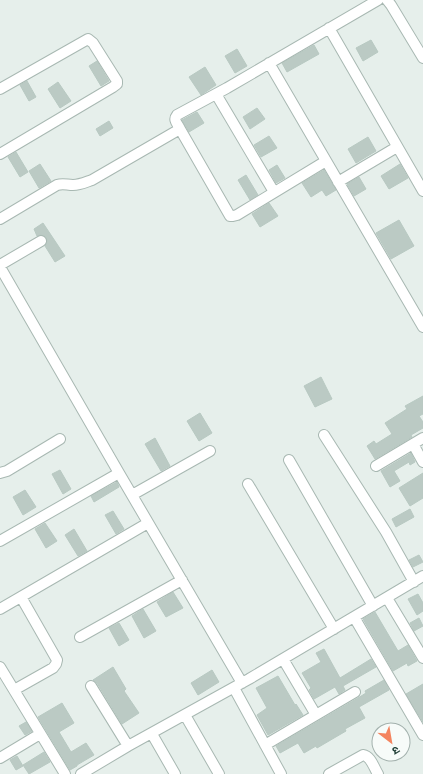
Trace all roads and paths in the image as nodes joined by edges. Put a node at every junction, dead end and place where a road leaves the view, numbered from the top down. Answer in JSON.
{"nodes":[{"id":1,"x":378,"y":0,"type":"edge"},
{"id":2,"x":387,"y":0,"type":"edge"},
{"id":3,"x":329,"y":28,"type":"junction"},
{"id":4,"x":423,"y":58,"type":"edge"},
{"id":5,"x":269,"y":64,"type":"junction"},
{"id":6,"x":0,"y":90,"type":"edge"},
{"id":7,"x":216,"y":94,"type":"junction"},
{"id":8,"x":180,"y":128,"type":"junction"},
{"id":9,"x":397,"y":147,"type":"junction"},
{"id":10,"x":0,"y":154,"type":"edge"},
{"id":11,"x":326,"y":161,"type":"junction"},
{"id":12,"x":338,"y":182,"type":"junction"},
{"id":13,"x":423,"y":191,"type":"edge"},
{"id":14,"x":274,"y":192,"type":"junction"},
{"id":15,"x":0,"y":219,"type":"edge"},
{"id":16,"x":41,"y":241,"type":"dead end"},
{"id":17,"x":0,"y":266,"type":"edge"},
{"id":18,"x":423,"y":327,"type":"edge"},
{"id":19,"x":324,"y":435,"type":"dead end"},
{"id":20,"x":423,"y":438,"type":"edge"},
{"id":21,"x":60,"y":439,"type":"dead end"},
{"id":22,"x":413,"y":444,"type":"junction"},
{"id":23,"x":210,"y":451,"type":"dead end"},
{"id":24,"x":289,"y":460,"type":"dead end"},
{"id":25,"x":423,"y":462,"type":"edge"},
{"id":26,"x":376,"y":466,"type":"dead end"},
{"id":27,"x":0,"y":473,"type":"edge"},
{"id":28,"x":119,"y":473,"type":"junction"},
{"id":29,"x":248,"y":484,"type":"dead end"},
{"id":30,"x":132,"y":495,"type":"junction"},
{"id":31,"x":148,"y":523,"type":"junction"},
{"id":32,"x":0,"y":541,"type":"edge"},
{"id":33,"x":423,"y":576,"type":"edge"},
{"id":34,"x":182,"y":580,"type":"junction"},
{"id":35,"x":414,"y":582,"type":"junction"},
{"id":36,"x":21,"y":597,"type":"junction"},
{"id":37,"x":387,"y":598,"type":"junction"},
{"id":38,"x":373,"y":606,"type":"junction"},
{"id":39,"x":0,"y":609,"type":"edge"},
{"id":40,"x":354,"y":617,"type":"junction"},
{"id":41,"x":334,"y":629,"type":"junction"},
{"id":42,"x":80,"y":637,"type":"dead end"},
{"id":43,"x":423,"y":658,"type":"edge"},
{"id":44,"x":282,"y":659,"type":"junction"},
{"id":45,"x":0,"y":667,"type":"edge"},
{"id":46,"x":238,"y":685,"type":"junction"},
{"id":47,"x":91,"y":686,"type":"dead end"},
{"id":48,"x":14,"y":690,"type":"junction"},
{"id":49,"x":355,"y":692,"type":"dead end"},
{"id":50,"x":185,"y":715,"type":"junction"},
{"id":51,"x":316,"y":716,"type":"junction"},
{"id":52,"x":40,"y":734,"type":"junction"},
{"id":53,"x":152,"y":734,"type":"junction"},
{"id":54,"x":423,"y":735,"type":"edge"},
{"id":55,"x":265,"y":745,"type":"junction"},
{"id":56,"x":128,"y":746,"type":"junction"},
{"id":57,"x":0,"y":758,"type":"edge"},
{"id":58,"x":65,"y":774,"type":"edge"},
{"id":59,"x":81,"y":774,"type":"edge"},
{"id":60,"x":175,"y":774,"type":"edge"},
{"id":61,"x":219,"y":774,"type":"edge"},
{"id":62,"x":281,"y":774,"type":"edge"},
{"id":63,"x":329,"y":774,"type":"edge"},
{"id":64,"x":378,"y":774,"type":"edge"}],
"edges":[{"from":1,"to":3,"type":"street"},
{"from":2,"to":4,"type":"street"},
{"from":3,"to":5,"type":"street"},
{"from":3,"to":9,"type":"street"},
{"from":5,"to":7,"type":"street"},
{"from":5,"to":11,"type":"street"},
{"from":6,"to":10,"type":"street"},
{"from":7,"to":8,"type":"street"},
{"from":7,"to":14,"type":"street"},
{"from":8,"to":14,"type":"street"},
{"from":8,"to":15,"type":"street"},
{"from":9,"to":12,"type":"street"},
{"from":9,"to":13,"type":"street"},
{"from":11,"to":12,"type":"street"},
{"from":11,"to":14,"type":"street"},
{"from":12,"to":18,"type":"street"},
{"from":16,"to":17,"type":"street"},
{"from":17,"to":28,"type":"street"},
{"from":19,"to":35,"type":"street"},
{"from":20,"to":22,"type":"street"},
{"from":21,"to":27,"type":"street"},
{"from":22,"to":25,"type":"street"},
{"from":22,"to":26,"type":"street"},
{"from":23,"to":30,"type":"street"},
{"from":24,"to":38,"type":"street"},
{"from":28,"to":30,"type":"street"},
{"from":28,"to":32,"type":"street"},
{"from":29,"to":41,"type":"street"},
{"from":30,"to":31,"type":"street"},
{"from":31,"to":34,"type":"street"},
{"from":31,"to":36,"type":"street"},
{"from":33,"to":35,"type":"street"},
{"from":34,"to":42,"type":"street"},
{"from":34,"to":46,"type":"street"},
{"from":35,"to":37,"type":"street"},
{"from":36,"to":39,"type":"street"},
{"from":36,"to":48,"type":"street"},
{"from":37,"to":38,"type":"street"},
{"from":37,"to":43,"type":"street"},
{"from":38,"to":40,"type":"street"},
{"from":40,"to":41,"type":"street"},
{"from":40,"to":54,"type":"street"},
{"from":41,"to":44,"type":"street"},
{"from":44,"to":46,"type":"street"},
{"from":44,"to":51,"type":"street"},
{"from":45,"to":48,"type":"street"},
{"from":46,"to":50,"type":"street"},
{"from":46,"to":55,"type":"street"},
{"from":47,"to":56,"type":"street"},
{"from":48,"to":52,"type":"street"},
{"from":49,"to":51,"type":"street"},
{"from":50,"to":53,"type":"street"},
{"from":50,"to":61,"type":"street"},
{"from":51,"to":55,"type":"street"},
{"from":52,"to":57,"type":"street"},
{"from":52,"to":58,"type":"street"},
{"from":53,"to":56,"type":"street"},
{"from":53,"to":60,"type":"street"},
{"from":55,"to":62,"type":"street"},
{"from":56,"to":59,"type":"street"},
{"from":63,"to":64,"type":"street"}]}
